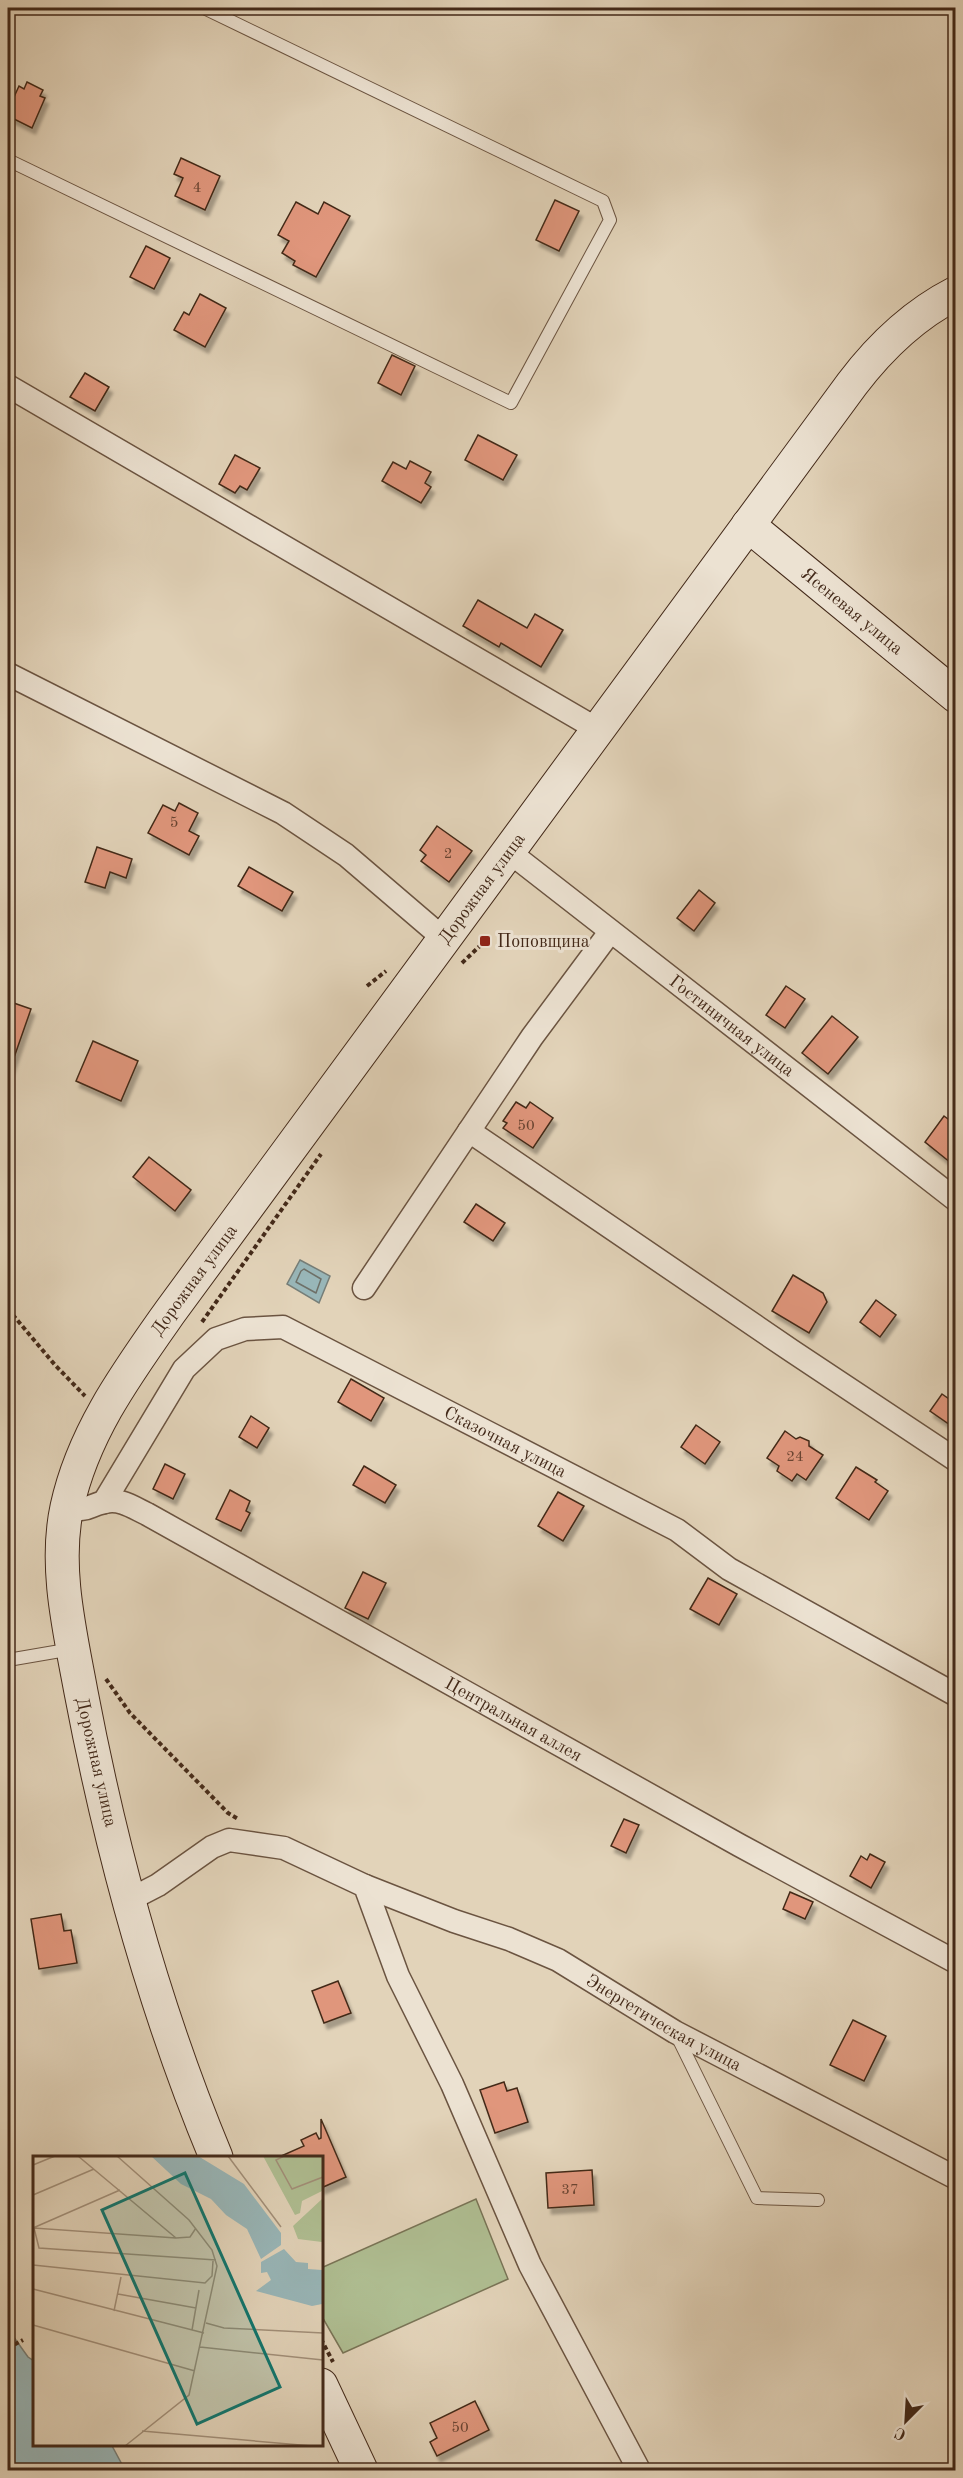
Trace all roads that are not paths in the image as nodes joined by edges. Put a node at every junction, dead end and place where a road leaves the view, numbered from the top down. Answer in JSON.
{"nodes":[{"id":1,"x":204,"y":8,"type":"edge"},
{"id":2,"x":8,"y":160,"type":"edge"},
{"id":3,"x":956,"y":293,"type":"edge"},
{"id":4,"x":8,"y":386,"type":"edge"},
{"id":5,"x":748,"y":525,"type":"junction"},
{"id":6,"x":8,"y":674,"type":"edge"},
{"id":7,"x":956,"y":696,"type":"edge"},
{"id":8,"x":597,"y":729,"type":"junction"},
{"id":9,"x":508,"y":851,"type":"junction"},
{"id":10,"x":610,"y":932,"type":"junction"},
{"id":11,"x":443,"y":938,"type":"junction"},
{"id":12,"x":470,"y":1131,"type":"junction"},
{"id":13,"x":956,"y":1200,"type":"edge"},
{"id":14,"x":364,"y":1288,"type":"dead end"},
{"id":15,"x":956,"y":1460,"type":"edge"},
{"id":16,"x":104,"y":1502,"type":"junction"},
{"id":17,"x":67,"y":1507,"type":"junction"},
{"id":18,"x":73,"y":1649,"type":"junction"},
{"id":19,"x":8,"y":1660,"type":"edge"},
{"id":20,"x":956,"y":1695,"type":"edge"},
{"id":21,"x":365,"y":1886,"type":"junction"},
{"id":22,"x":129,"y":1900,"type":"junction"},
{"id":23,"x":956,"y":1962,"type":"edge"},
{"id":24,"x":675,"y":2032,"type":"junction"},
{"id":25,"x":216,"y":2156,"type":"edge"},
{"id":26,"x":956,"y":2178,"type":"edge"},
{"id":27,"x":818,"y":2200,"type":"dead end"},
{"id":28,"x":328,"y":2375,"type":"edge"},
{"id":29,"x":361,"y":2470,"type":"edge"},
{"id":30,"x":639,"y":2470,"type":"edge"}],
"edges":[{"from":1,"to":2,"type":"lane"},
{"from":3,"to":5,"type":"main road","name":"Дорожная улица"},
{"from":4,"to":8,"type":"street"},
{"from":5,"to":7,"type":"main road","name":"Ясеневая улица"},
{"from":5,"to":8,"type":"main road","name":"Дорожная улица"},
{"from":6,"to":11,"type":"street"},
{"from":8,"to":9,"type":"main road","name":"Дорожная улица"},
{"from":9,"to":10,"type":"street","name":"Гостиничная улица"},
{"from":9,"to":11,"type":"main road","name":"Дорожная улица"},
{"from":10,"to":12,"type":"street"},
{"from":10,"to":13,"type":"street","name":"Гостиничная улица"},
{"from":11,"to":17,"type":"main road","name":"Дорожная улица"},
{"from":12,"to":14,"type":"street"},
{"from":12,"to":15,"type":"street"},
{"from":16,"to":17,"type":"street","name":"Центральная аллея"},
{"from":16,"to":20,"type":"street","name":"Сказочная улица"},
{"from":16,"to":23,"type":"street","name":"Центральная аллея"},
{"from":17,"to":18,"type":"main road","name":"Дорожная улица"},
{"from":18,"to":19,"type":"lane"},
{"from":18,"to":22,"type":"main road","name":"Дорожная улица"},
{"from":21,"to":22,"type":"street","name":"Энергетическая улица"},
{"from":21,"to":24,"type":"street","name":"Энергетическая улица"},
{"from":21,"to":30,"type":"street"},
{"from":22,"to":25,"type":"main road","name":"Дорожная улица"},
{"from":24,"to":26,"type":"street","name":"Энергетическая улица"},
{"from":24,"to":27,"type":"lane"},
{"from":28,"to":29,"type":"main road"}]}
